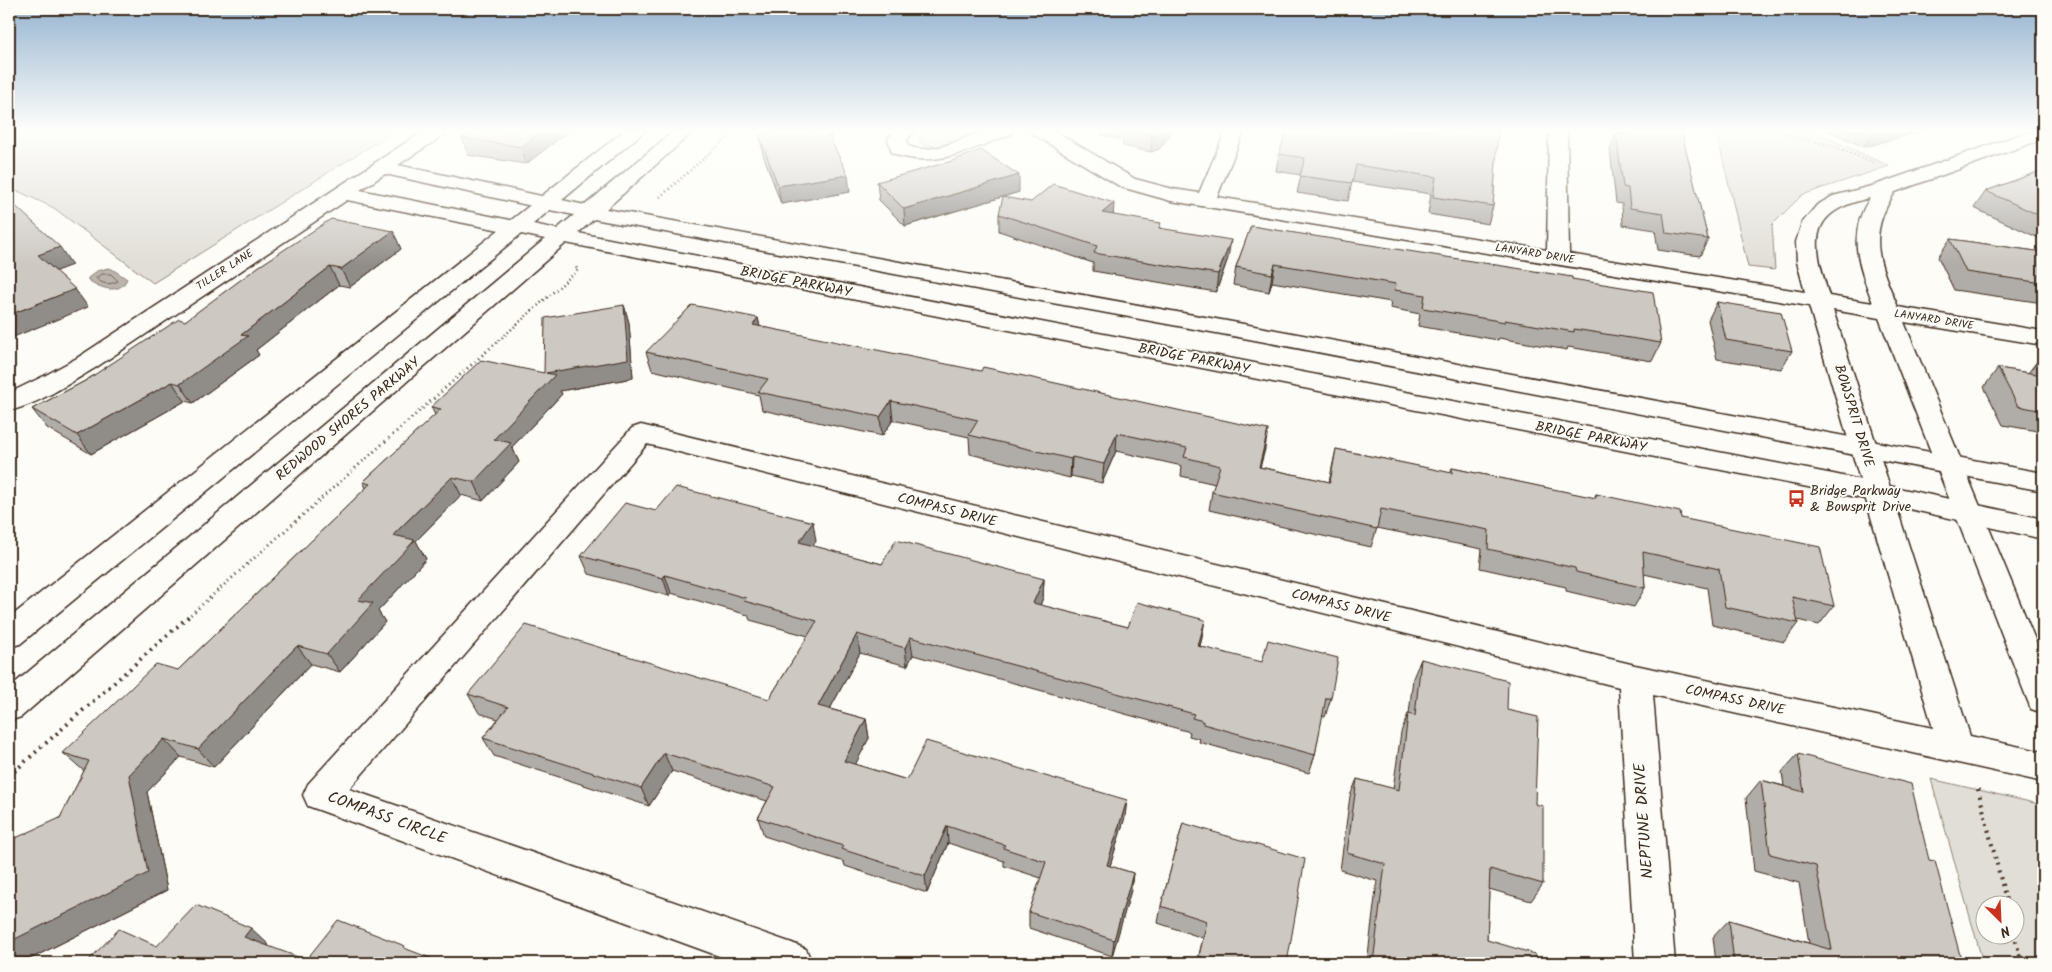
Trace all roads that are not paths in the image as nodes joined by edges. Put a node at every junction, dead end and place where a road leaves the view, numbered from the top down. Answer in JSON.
{"nodes":[{"id":1,"x":369,"y":175,"type":"edge"},
{"id":2,"x":421,"y":175,"type":"edge"},
{"id":3,"x":580,"y":175,"type":"edge"},
{"id":4,"x":634,"y":175,"type":"edge"},
{"id":5,"x":1115,"y":175,"type":"edge"},
{"id":6,"x":1216,"y":175,"type":"edge"},
{"id":7,"x":1558,"y":175,"type":"edge"},
{"id":8,"x":1920,"y":175,"type":"edge"},
{"id":9,"x":1898,"y":183,"type":"junction"},
{"id":10,"x":344,"y":192,"type":"junction"},
{"id":11,"x":546,"y":202,"type":"junction"},
{"id":12,"x":1205,"y":202,"type":"junction"},
{"id":13,"x":591,"y":213,"type":"junction"},
{"id":14,"x":515,"y":228,"type":"junction"},
{"id":15,"x":567,"y":248,"type":"junction"},
{"id":16,"x":1558,"y":257,"type":"junction"},
{"id":17,"x":1819,"y":301,"type":"junction"},
{"id":18,"x":1888,"y":312,"type":"junction"},
{"id":19,"x":2043,"y":338,"type":"edge"},
{"id":20,"x":9,"y":403,"type":"edge"},
{"id":21,"x":641,"y":434,"type":"joint"},
{"id":22,"x":1864,"y":448,"type":"junction"},
{"id":23,"x":1949,"y":464,"type":"junction"},
{"id":24,"x":2043,"y":482,"type":"edge"},
{"id":25,"x":1878,"y":492,"type":"junction"},
{"id":26,"x":1968,"y":512,"type":"junction"},
{"id":27,"x":2043,"y":529,"type":"edge"},
{"id":28,"x":9,"y":635,"type":"edge"},
{"id":29,"x":1635,"y":678,"type":"junction"},
{"id":30,"x":2043,"y":698,"type":"edge"},
{"id":31,"x":9,"y":707,"type":"edge"},
{"id":32,"x":1963,"y":748,"type":"junction"},
{"id":33,"x":2043,"y":767,"type":"edge"},
{"id":34,"x":792,"y":963,"type":"edge"},
{"id":35,"x":1655,"y":963,"type":"edge"}],
"edges":[{"from":1,"to":10,"type":"street","name":"TILLER LANE"},
{"from":2,"to":11,"type":"street"},
{"from":3,"to":11,"type":"street"},
{"from":4,"to":13,"type":"street","name":"REDWOOD SHORES PARKWAY"},
{"from":5,"to":12,"type":"street","name":"LANYARD DRIVE"},
{"from":6,"to":12,"type":"street"},
{"from":7,"to":16,"type":"street"},
{"from":8,"to":9,"type":"street","name":"BOWSPRIT DRIVE"},
{"from":9,"to":17,"type":"street","name":"BOWSPRIT DRIVE"},
{"from":9,"to":18,"type":"street"},
{"from":10,"to":14,"type":"street","name":"BRIDGE PARKWAY"},
{"from":10,"to":20,"type":"street","name":"TILLER LANE"},
{"from":11,"to":13,"type":"street"},
{"from":11,"to":14,"type":"street"},
{"from":12,"to":16,"type":"street","name":"LANYARD DRIVE"},
{"from":13,"to":15,"type":"street","name":"REDWOOD SHORES PARKWAY"},
{"from":13,"to":22,"type":"street"},
{"from":14,"to":15,"type":"street","name":"BRIDGE PARKWAY"},
{"from":14,"to":28,"type":"street"},
{"from":15,"to":25,"type":"street","name":"BRIDGE PARKWAY"},
{"from":15,"to":31,"type":"street","name":"REDWOOD SHORES PARKWAY"},
{"from":16,"to":17,"type":"street","name":"LANYARD DRIVE"},
{"from":17,"to":18,"type":"street","name":"LANYARD DRIVE"},
{"from":17,"to":22,"type":"street","name":"BOWSPRIT DRIVE"},
{"from":18,"to":19,"type":"street","name":"LANYARD DRIVE"},
{"from":18,"to":23,"type":"street"},
{"from":21,"to":29,"type":"street","name":"COMPASS DRIVE"},
{"from":21,"to":34,"type":"street","name":"COMPASS CIRCLE"},
{"from":22,"to":23,"type":"street"},
{"from":22,"to":25,"type":"street","name":"BOWSPRIT DRIVE"},
{"from":23,"to":24,"type":"street"},
{"from":23,"to":26,"type":"street"},
{"from":25,"to":26,"type":"street","name":"BRIDGE PARKWAY"},
{"from":25,"to":32,"type":"street","name":"BOWSPRIT DRIVE"},
{"from":26,"to":27,"type":"street","name":"BRIDGE PARKWAY"},
{"from":26,"to":30,"type":"street"},
{"from":29,"to":32,"type":"street","name":"COMPASS DRIVE"},
{"from":29,"to":35,"type":"street","name":"NEPTUNE DRIVE"},
{"from":32,"to":33,"type":"street","name":"COMPASS DRIVE"}]}
